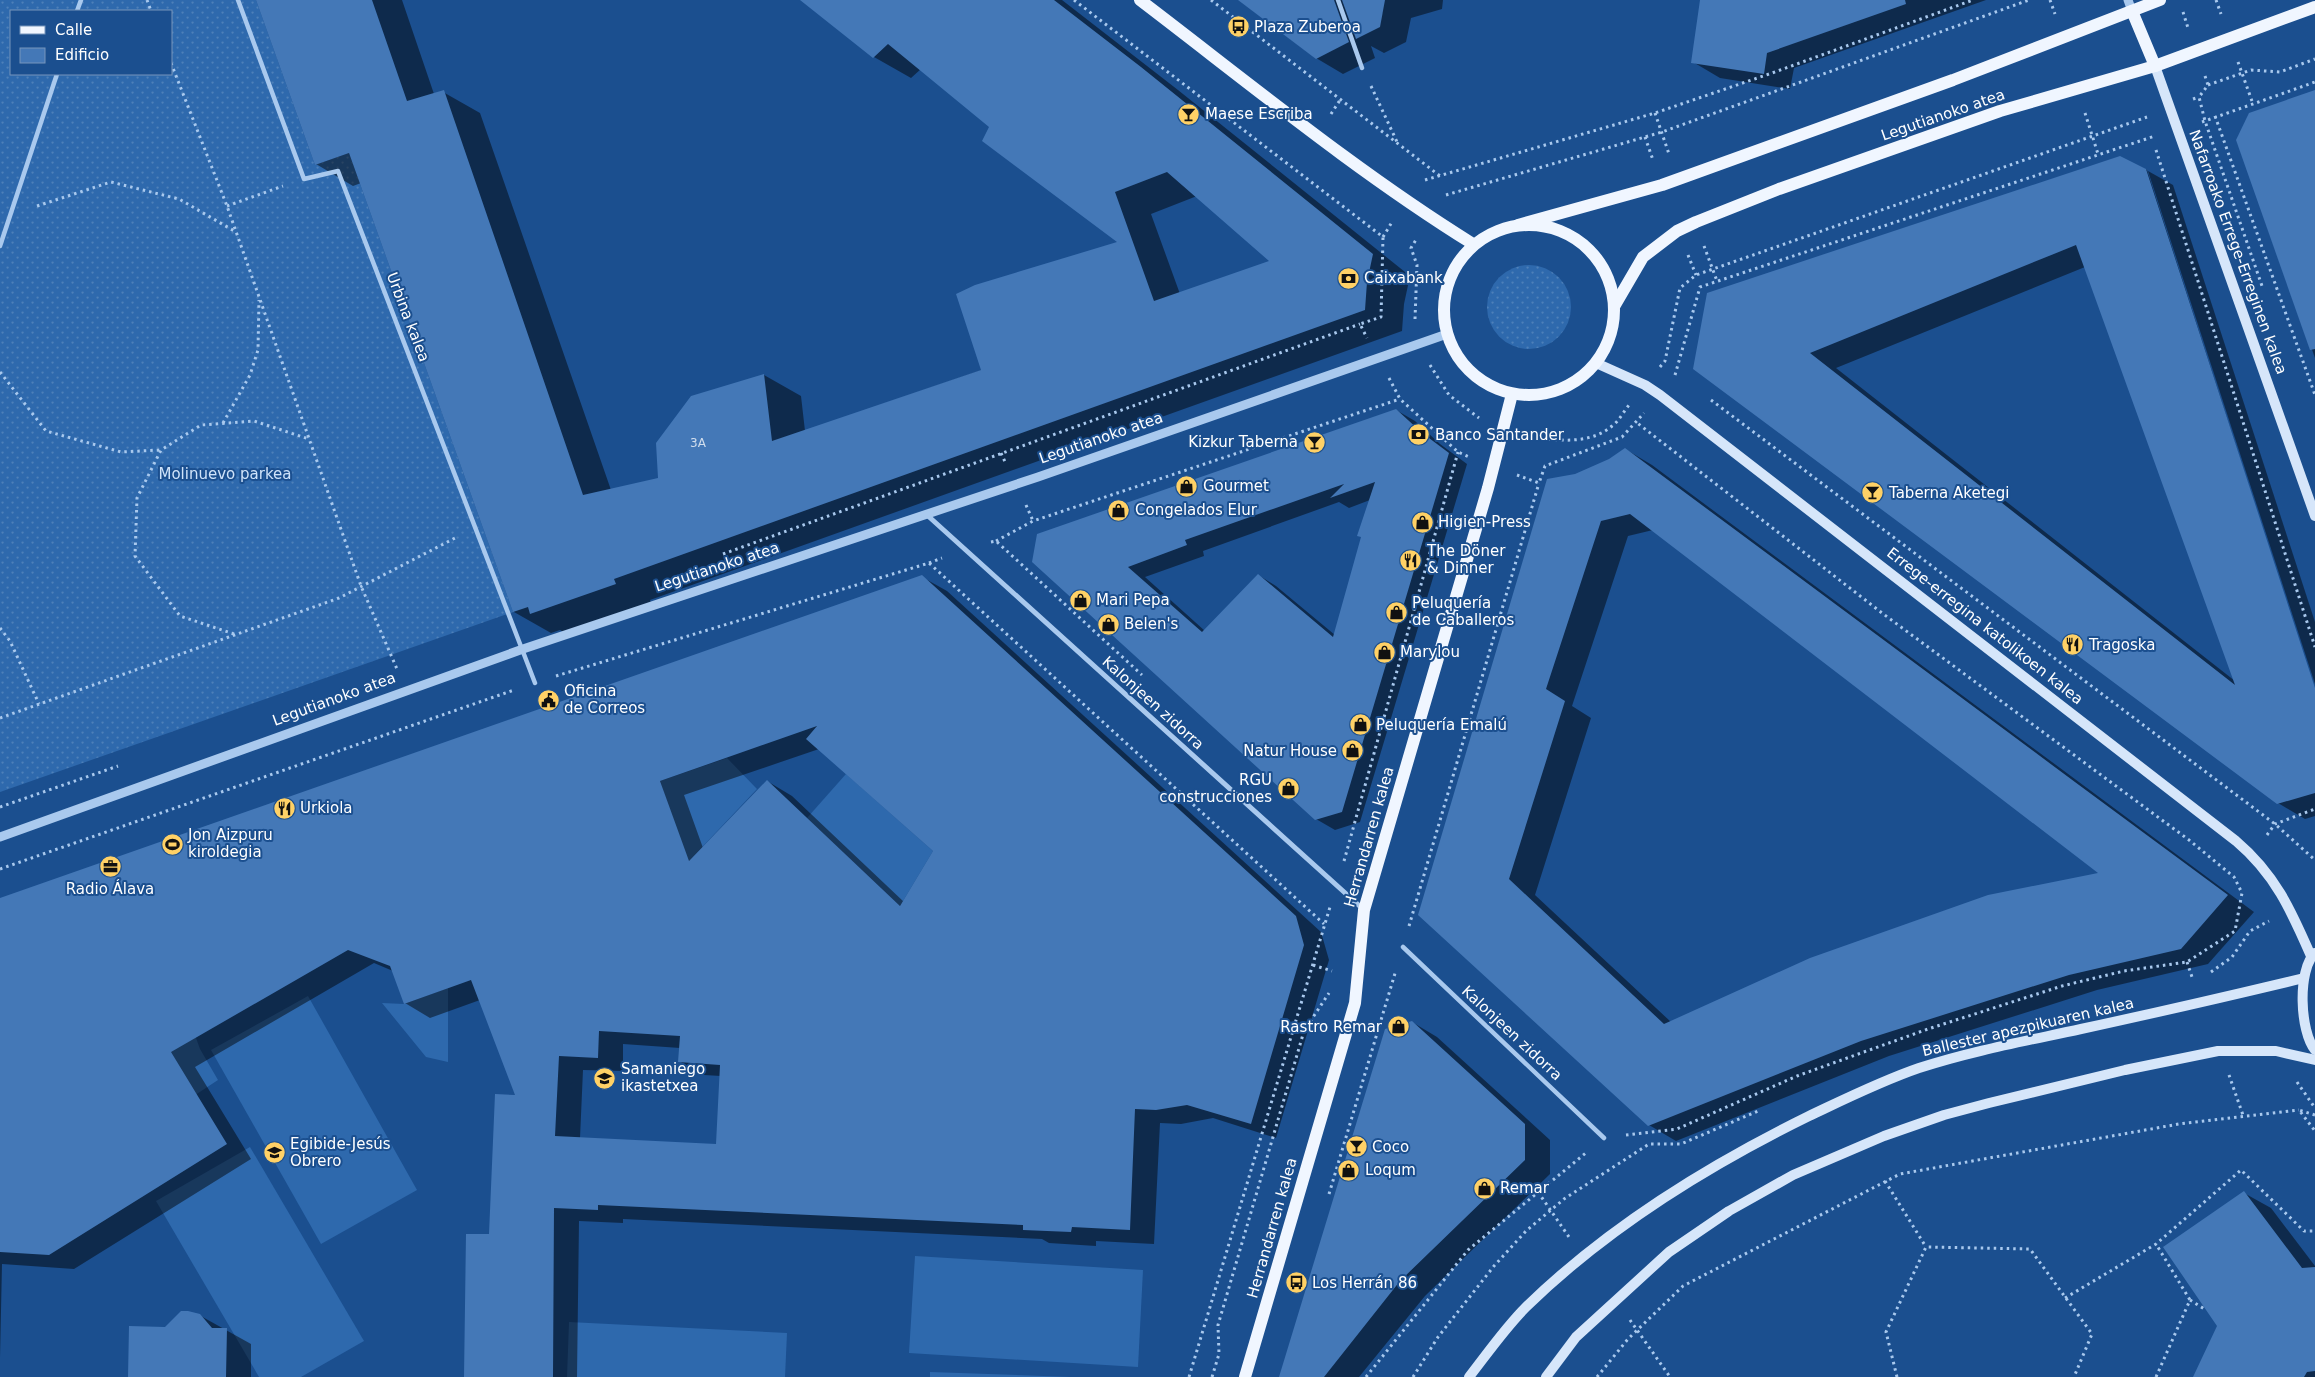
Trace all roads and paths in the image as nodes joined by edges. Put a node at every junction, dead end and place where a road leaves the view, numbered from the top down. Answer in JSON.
{"nodes":[{"id":1,"x":238,"y":0,"type":"edge"},
{"id":2,"x":1074,"y":0,"type":"edge"},
{"id":3,"x":1140,"y":0,"type":"edge"},
{"id":4,"x":1211,"y":0,"type":"edge"},
{"id":5,"x":1338,"y":0,"type":"edge"},
{"id":6,"x":1973,"y":0,"type":"edge"},
{"id":7,"x":2028,"y":0,"type":"edge"},
{"id":8,"x":2160,"y":0,"type":"edge"},
{"id":9,"x":2130,"y":5,"type":"edge"},
{"id":10,"x":2315,"y":7,"type":"edge"},
{"id":11,"x":2182,"y":8,"type":"dead end"},
{"id":12,"x":2196,"y":51,"type":"junction"},
{"id":13,"x":2315,"y":59,"type":"edge"},
{"id":14,"x":172,"y":66,"type":"edge"},
{"id":15,"x":2155,"y":66,"type":"junction"},
{"id":16,"x":1362,"y":68,"type":"joint"},
{"id":17,"x":57,"y":75,"type":"edge"},
{"id":18,"x":2315,"y":82,"type":"edge"},
{"id":19,"x":2208,"y":85,"type":"junction"},
{"id":20,"x":2199,"y":96,"type":"junction"},
{"id":21,"x":1340,"y":100,"type":"junction"},
{"id":22,"x":2170,"y":109,"type":"junction"},
{"id":23,"x":2216,"y":116,"type":"junction"},
{"id":24,"x":1328,"y":118,"type":"dead end"},
{"id":25,"x":2205,"y":121,"type":"junction"},
{"id":26,"x":2177,"y":129,"type":"junction"},
{"id":27,"x":2152,"y":137,"type":"junction"},
{"id":28,"x":1398,"y":144,"type":"junction"},
{"id":29,"x":1440,"y":176,"type":"junction"},
{"id":30,"x":304,"y":179,"type":"junction"},
{"id":31,"x":1424,"y":180,"type":"dead end"},
{"id":32,"x":227,"y":206,"type":"junction"},
{"id":33,"x":1429,"y":217,"type":"junction"},
{"id":34,"x":7,"y":225,"type":"junction"},
{"id":35,"x":1518,"y":225,"type":"junction"},
{"id":36,"x":236,"y":233,"type":"junction"},
{"id":37,"x":1474,"y":244,"type":"junction"},
{"id":38,"x":0,"y":246,"type":"edge"},
{"id":39,"x":2263,"y":288,"type":"dead end"},
{"id":40,"x":259,"y":297,"type":"junction"},
{"id":41,"x":1615,"y":305,"type":"junction"},
{"id":42,"x":1360,"y":324,"type":"junction"},
{"id":43,"x":1447,"y":334,"type":"junction"},
{"id":44,"x":1419,"y":344,"type":"junction"},
{"id":45,"x":1378,"y":358,"type":"junction"},
{"id":46,"x":1596,"y":363,"type":"junction"},
{"id":47,"x":0,"y":372,"type":"edge"},
{"id":48,"x":1676,"y":374,"type":"junction"},
{"id":49,"x":1684,"y":380,"type":"dead end"},
{"id":50,"x":1645,"y":385,"type":"junction"},
{"id":51,"x":1512,"y":394,"type":"junction"},
{"id":52,"x":1660,"y":395,"type":"junction"},
{"id":53,"x":2315,"y":395,"type":"edge"},
{"id":54,"x":1708,"y":398,"type":"dead end"},
{"id":55,"x":1400,"y":399,"type":"junction"},
{"id":56,"x":1636,"y":422,"type":"junction"},
{"id":57,"x":222,"y":424,"type":"junction"},
{"id":58,"x":1503,"y":430,"type":"junction"},
{"id":59,"x":309,"y":438,"type":"junction"},
{"id":60,"x":161,"y":450,"type":"junction"},
{"id":61,"x":1458,"y":452,"type":"junction"},
{"id":62,"x":1493,"y":467,"type":"junction"},
{"id":63,"x":1539,"y":483,"type":"junction"},
{"id":64,"x":927,"y":514,"type":"junction"},
{"id":65,"x":2315,"y":516,"type":"edge"},
{"id":66,"x":476,"y":528,"type":"junction"},
{"id":67,"x":996,"y":541,"type":"dead end"},
{"id":68,"x":719,"y":555,"type":"dead end"},
{"id":69,"x":361,"y":586,"type":"junction"},
{"id":70,"x":0,"y":628,"type":"edge"},
{"id":71,"x":235,"y":635,"type":"junction"},
{"id":72,"x":2315,"y":647,"type":"edge"},
{"id":73,"x":523,"y":649,"type":"junction"},
{"id":74,"x":407,"y":666,"type":"dead end"},
{"id":75,"x":398,"y":669,"type":"junction"},
{"id":76,"x":388,"y":672,"type":"dead end"},
{"id":77,"x":535,"y":683,"type":"junction"},
{"id":78,"x":39,"y":704,"type":"junction"},
{"id":79,"x":0,"y":718,"type":"edge"},
{"id":80,"x":120,"y":765,"type":"dead end"},
{"id":81,"x":0,"y":807,"type":"edge"},
{"id":82,"x":2315,"y":809,"type":"edge"},
{"id":83,"x":2275,"y":824,"type":"junction"},
{"id":84,"x":0,"y":837,"type":"edge"},
{"id":85,"x":2315,"y":860,"type":"edge"},
{"id":86,"x":0,"y":869,"type":"edge"},
{"id":87,"x":1337,"y":886,"type":"junction"},
{"id":88,"x":1364,"y":910,"type":"junction"},
{"id":89,"x":1324,"y":924,"type":"junction"},
{"id":90,"x":1403,"y":947,"type":"junction"},
{"id":91,"x":2313,"y":954,"type":"edge"},
{"id":92,"x":2304,"y":978,"type":"junction"},
{"id":93,"x":1331,"y":990,"type":"dead end"},
{"id":94,"x":2315,"y":1050,"type":"edge"},
{"id":95,"x":2218,"y":1051,"type":"junction"},
{"id":96,"x":2315,"y":1060,"type":"edge"},
{"id":97,"x":2299,"y":1110,"type":"junction"},
{"id":98,"x":2315,"y":1115,"type":"edge"},
{"id":99,"x":2244,"y":1118,"type":"junction"},
{"id":100,"x":2315,"y":1131,"type":"edge"},
{"id":101,"x":1604,"y":1138,"type":"junction"},
{"id":102,"x":1885,"y":1181,"type":"junction"},
{"id":103,"x":1538,"y":1192,"type":"junction"},
{"id":104,"x":1326,"y":1202,"type":"dead end"},
{"id":105,"x":2315,"y":1231,"type":"edge"},
{"id":106,"x":2156,"y":1244,"type":"junction"},
{"id":107,"x":1926,"y":1247,"type":"junction"},
{"id":108,"x":1582,"y":1256,"type":"junction"},
{"id":109,"x":2066,"y":1298,"type":"junction"},
{"id":110,"x":2190,"y":1300,"type":"junction"},
{"id":111,"x":2206,"y":1310,"type":"dead end"},
{"id":112,"x":1895,"y":1376,"type":"edge"},
{"id":113,"x":1189,"y":1377,"type":"edge"},
{"id":114,"x":1212,"y":1377,"type":"edge"},
{"id":115,"x":1245,"y":1377,"type":"edge"},
{"id":116,"x":1366,"y":1377,"type":"edge"},
{"id":117,"x":1469,"y":1377,"type":"edge"},
{"id":118,"x":1546,"y":1377,"type":"edge"},
{"id":119,"x":1597,"y":1377,"type":"edge"},
{"id":120,"x":2074,"y":1377,"type":"edge"},
{"id":121,"x":2156,"y":1377,"type":"edge"}],
"edges":[{"from":1,"to":30,"type":"street"},
{"from":2,"to":42,"type":"path"},
{"from":3,"to":33,"type":"main road"},
{"from":4,"to":21,"type":"path"},
{"from":5,"to":16,"type":"street"},
{"from":6,"to":29,"type":"path"},
{"from":7,"to":33,"type":"path"},
{"from":8,"to":9,"type":"main road","name":"Legutianoko atea"},
{"from":9,"to":15,"type":"main road","name":"Nafarroako Errege-Erreginen kalea"},
{"from":9,"to":35,"type":"main road","name":"Legutianoko atea"},
{"from":10,"to":12,"type":"main road","name":"Legutianoko atea"},
{"from":11,"to":12,"type":"path"},
{"from":12,"to":15,"type":"main road","name":"Legutianoko atea"},
{"from":12,"to":19,"type":"path"},
{"from":13,"to":19,"type":"path"},
{"from":14,"to":32,"type":"path"},
{"from":15,"to":22,"type":"main road","name":"Nafarroako Errege-Erreginen kalea"},
{"from":15,"to":41,"type":"main road","name":"Legutianoko atea"},
{"from":16,"to":28,"type":"path"},
{"from":17,"to":34,"type":"street"},
{"from":18,"to":23,"type":"path"},
{"from":19,"to":20,"type":"path"},
{"from":20,"to":22,"type":"path"},
{"from":20,"to":25,"type":"path"},
{"from":21,"to":24,"type":"path"},
{"from":21,"to":28,"type":"path"},
{"from":22,"to":26,"type":"main road","name":"Nafarroako Errege-Erreginen kalea"},
{"from":22,"to":50,"type":"path"},
{"from":23,"to":25,"type":"path"},
{"from":23,"to":53,"type":"path"},
{"from":25,"to":26,"type":"path"},
{"from":25,"to":39,"type":"path"},
{"from":26,"to":27,"type":"path"},
{"from":26,"to":65,"type":"main road","name":"Nafarroako Errege-Erreginen kalea"},
{"from":27,"to":48,"type":"path"},
{"from":27,"to":72,"type":"path"},
{"from":28,"to":29,"type":"path"},
{"from":29,"to":31,"type":"path"},
{"from":30,"to":32,"type":"path"},
{"from":30,"to":66,"type":"street","name":"Urbina kalea"},
{"from":32,"to":36,"type":"path"},
{"from":33,"to":37,"type":"main road"},
{"from":33,"to":44,"type":"path"},
{"from":34,"to":36,"type":"path"},
{"from":34,"to":38,"type":"street"},
{"from":35,"to":37,"type":"main road"},
{"from":35,"to":41,"type":"main road"},
{"from":36,"to":40,"type":"path"},
{"from":37,"to":43,"type":"main road"},
{"from":40,"to":57,"type":"path"},
{"from":40,"to":59,"type":"path"},
{"from":41,"to":46,"type":"main road"},
{"from":42,"to":45,"type":"path"},
{"from":42,"to":68,"type":"path"},
{"from":43,"to":44,"type":"street","name":"Legutianoko atea"},
{"from":43,"to":51,"type":"main road"},
{"from":44,"to":45,"type":"street","name":"Legutianoko atea"},
{"from":44,"to":58,"type":"path"},
{"from":45,"to":55,"type":"path"},
{"from":45,"to":64,"type":"street","name":"Legutianoko atea"},
{"from":46,"to":50,"type":"main road","name":"Errege-erregina katolikoen kalea"},
{"from":46,"to":51,"type":"main road"},
{"from":47,"to":60,"type":"path"},
{"from":48,"to":49,"type":"path"},
{"from":48,"to":52,"type":"path"},
{"from":50,"to":52,"type":"main road","name":"Errege-erregina katolikoen kalea"},
{"from":50,"to":58,"type":"path"},
{"from":51,"to":58,"type":"main road","name":"Herrandarren kalea"},
{"from":52,"to":56,"type":"path"},
{"from":52,"to":91,"type":"main road","name":"Errege-erregina katolikoen kalea"},
{"from":54,"to":83,"type":"path"},
{"from":55,"to":61,"type":"path"},
{"from":55,"to":67,"type":"path"},
{"from":56,"to":63,"type":"path"},
{"from":56,"to":101,"type":"path"},
{"from":57,"to":59,"type":"path"},
{"from":57,"to":60,"type":"path"},
{"from":58,"to":62,"type":"main road","name":"Herrandarren kalea"},
{"from":59,"to":69,"type":"path"},
{"from":60,"to":71,"type":"path"},
{"from":61,"to":62,"type":"path"},
{"from":61,"to":87,"type":"path"},
{"from":62,"to":63,"type":"path"},
{"from":62,"to":88,"type":"main road","name":"Herrandarren kalea"},
{"from":63,"to":90,"type":"path"},
{"from":64,"to":73,"type":"street","name":"Legutianoko atea"},
{"from":64,"to":87,"type":"street","name":"Kalonjeen zidorra"},
{"from":66,"to":69,"type":"path"},
{"from":66,"to":73,"type":"street","name":"Urbina kalea"},
{"from":69,"to":71,"type":"path"},
{"from":69,"to":75,"type":"path"},
{"from":70,"to":78,"type":"path"},
{"from":71,"to":78,"type":"path"},
{"from":73,"to":77,"type":"street","name":"Urbina kalea"},
{"from":73,"to":84,"type":"street","name":"Legutianoko atea"},
{"from":74,"to":75,"type":"path"},
{"from":75,"to":76,"type":"path"},
{"from":77,"to":86,"type":"path"},
{"from":77,"to":89,"type":"path"},
{"from":78,"to":79,"type":"path"},
{"from":80,"to":81,"type":"path"},
{"from":82,"to":83,"type":"path"},
{"from":83,"to":85,"type":"path"},
{"from":87,"to":88,"type":"street","name":"Kalonjeen zidorra"},
{"from":87,"to":89,"type":"path"},
{"from":88,"to":115,"type":"main road","name":"Herrandarren kalea"},
{"from":89,"to":113,"type":"path"},
{"from":90,"to":101,"type":"street","name":"Kalonjeen zidorra"},
{"from":90,"to":104,"type":"path"},
{"from":91,"to":92,"type":"main road"},
{"from":92,"to":94,"type":"main road"},
{"from":92,"to":108,"type":"main road","name":"Ballester apezpikuaren kalea"},
{"from":93,"to":114,"type":"path"},
{"from":95,"to":96,"type":"main road"},
{"from":95,"to":99,"type":"path"},
{"from":95,"to":118,"type":"main road"},
{"from":97,"to":98,"type":"path"},
{"from":97,"to":99,"type":"path"},
{"from":97,"to":100,"type":"path"},
{"from":99,"to":102,"type":"path"},
{"from":101,"to":103,"type":"path"},
{"from":102,"to":107,"type":"path"},
{"from":102,"to":119,"type":"path"},
{"from":103,"to":108,"type":"path"},
{"from":103,"to":116,"type":"path"},
{"from":105,"to":106,"type":"path"},
{"from":106,"to":109,"type":"path"},
{"from":106,"to":110,"type":"path"},
{"from":107,"to":109,"type":"path"},
{"from":107,"to":112,"type":"path"},
{"from":108,"to":117,"type":"main road","name":"Ballester apezpikuaren kalea"},
{"from":109,"to":120,"type":"path"},
{"from":110,"to":111,"type":"path"},
{"from":110,"to":121,"type":"path"}]}
